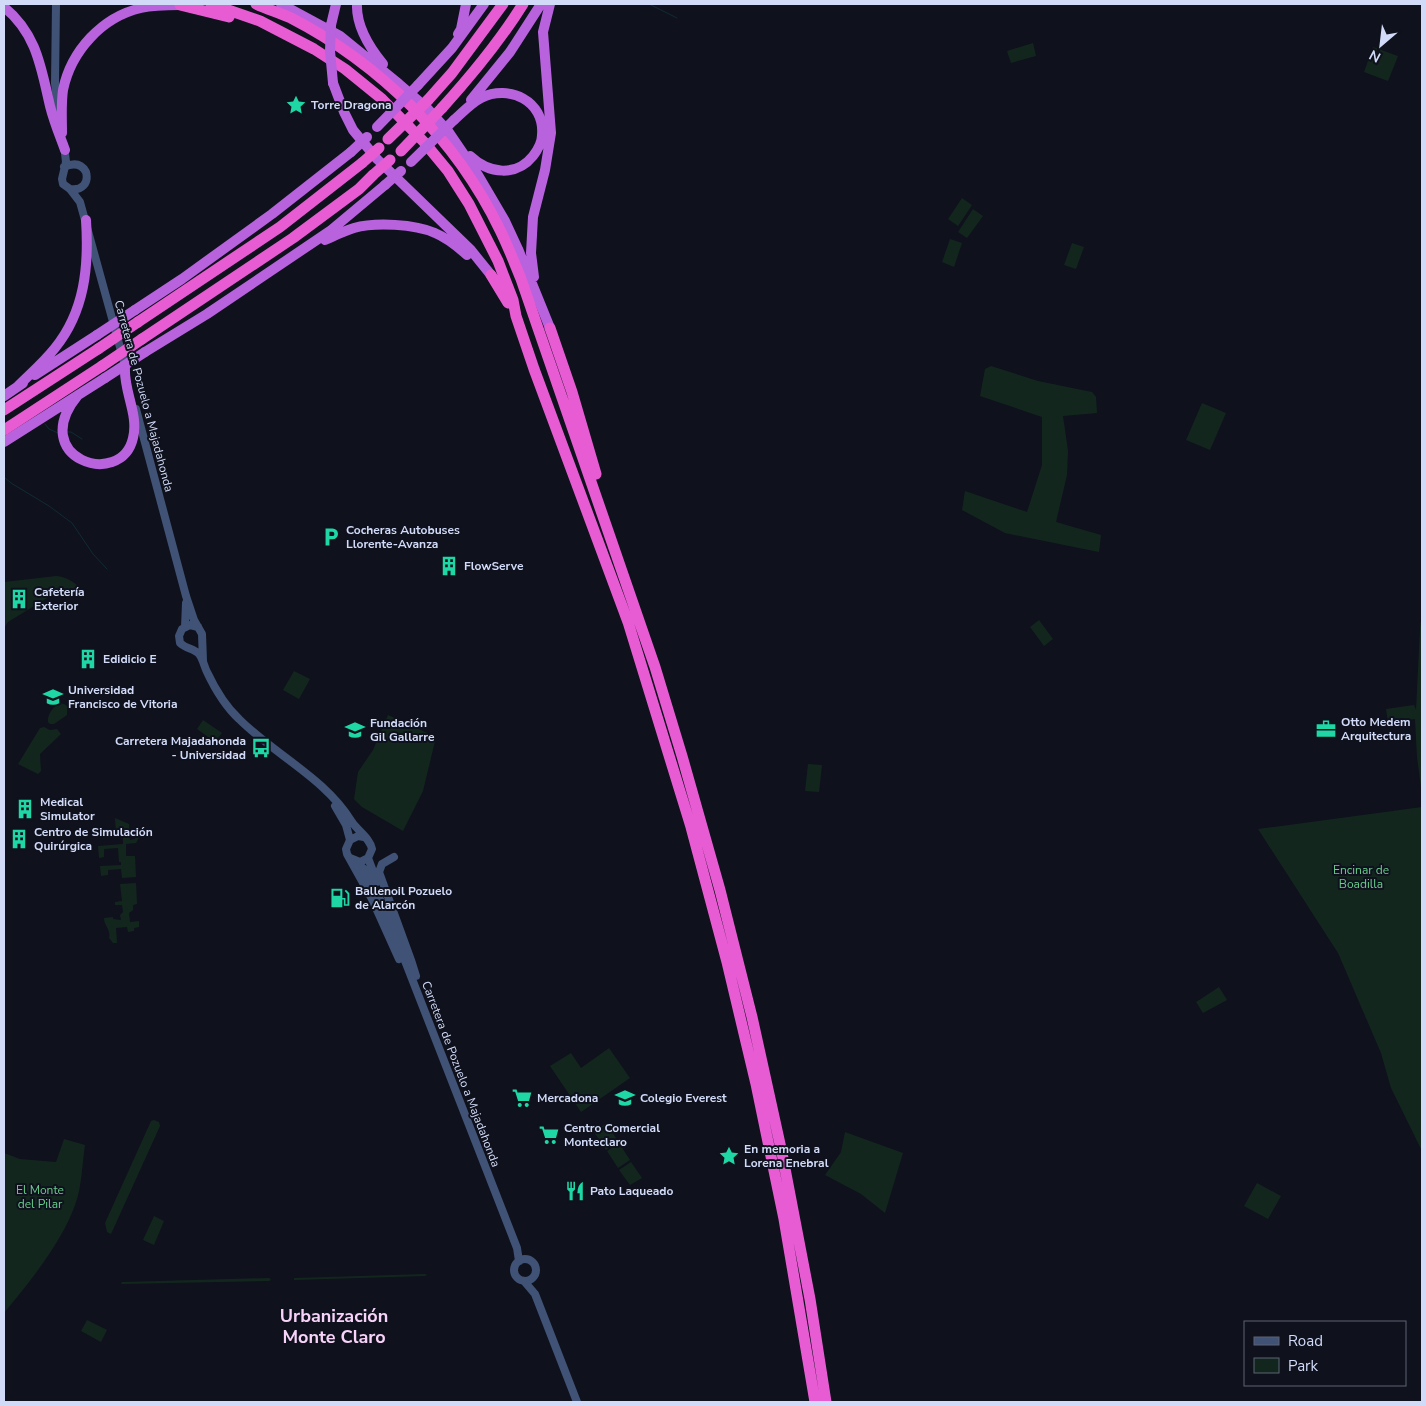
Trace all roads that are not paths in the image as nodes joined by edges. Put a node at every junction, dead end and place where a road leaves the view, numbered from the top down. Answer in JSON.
{"nodes":[{"id":1,"x":56,"y":4,"type":"edge"},
{"id":2,"x":176,"y":4,"type":"edge"},
{"id":3,"x":212,"y":4,"type":"edge"},
{"id":4,"x":256,"y":4,"type":"edge"},
{"id":5,"x":281,"y":4,"type":"edge"},
{"id":6,"x":336,"y":4,"type":"edge"},
{"id":7,"x":357,"y":4,"type":"edge"},
{"id":8,"x":466,"y":4,"type":"edge"},
{"id":9,"x":484,"y":4,"type":"edge"},
{"id":10,"x":503,"y":4,"type":"edge"},
{"id":11,"x":523,"y":4,"type":"edge"},
{"id":12,"x":541,"y":4,"type":"edge"},
{"id":13,"x":550,"y":4,"type":"edge"},
{"id":14,"x":4,"y":7,"type":"edge"},
{"id":15,"x":438,"y":62,"type":"junction"},
{"id":16,"x":345,"y":69,"type":"junction"},
{"id":17,"x":400,"y":84,"type":"junction"},
{"id":18,"x":454,"y":120,"type":"junction"},
{"id":19,"x":62,"y":134,"type":"junction"},
{"id":20,"x":460,"y":146,"type":"junction"},
{"id":21,"x":65,"y":150,"type":"junction"},
{"id":22,"x":78,"y":164,"type":"junction"},
{"id":23,"x":64,"y":168,"type":"junction"},
{"id":24,"x":83,"y":187,"type":"junction"},
{"id":25,"x":70,"y":189,"type":"junction"},
{"id":26,"x":80,"y":202,"type":"junction"},
{"id":27,"x":86,"y":220,"type":"junction"},
{"id":28,"x":303,"y":249,"type":"junction"},
{"id":29,"x":491,"y":274,"type":"junction"},
{"id":30,"x":516,"y":316,"type":"junction"},
{"id":31,"x":550,"y":328,"type":"junction"},
{"id":32,"x":125,"y":366,"type":"junction"},
{"id":33,"x":104,"y":372,"type":"junction"},
{"id":34,"x":18,"y":386,"type":"junction"},
{"id":35,"x":78,"y":395,"type":"junction"},
{"id":36,"x":4,"y":396,"type":"edge"},
{"id":37,"x":4,"y":410,"type":"edge"},
{"id":38,"x":4,"y":430,"type":"edge"},
{"id":39,"x":4,"y":442,"type":"edge"},
{"id":40,"x":629,"y":590,"type":"junction"},
{"id":41,"x":186,"y":596,"type":"junction"},
{"id":42,"x":185,"y":627,"type":"junction"},
{"id":43,"x":198,"y":627,"type":"junction"},
{"id":44,"x":202,"y":642,"type":"junction"},
{"id":45,"x":192,"y":649,"type":"junction"},
{"id":46,"x":203,"y":661,"type":"junction"},
{"id":47,"x":302,"y":770,"type":"junction"},
{"id":48,"x":364,"y":837,"type":"junction"},
{"id":49,"x":350,"y":840,"type":"junction"},
{"id":50,"x":368,"y":858,"type":"junction"},
{"id":51,"x":394,"y":858,"type":"dead end"},
{"id":52,"x":353,"y":860,"type":"junction"},
{"id":53,"x":384,"y":907,"type":"junction"},
{"id":54,"x":429,"y":1022,"type":"junction"},
{"id":55,"x":523,"y":1260,"type":"junction"},
{"id":56,"x":533,"y":1277,"type":"junction"},
{"id":57,"x":524,"y":1280,"type":"junction"},
{"id":58,"x":536,"y":1296,"type":"junction"},
{"id":59,"x":577,"y":1402,"type":"edge"},
{"id":60,"x":815,"y":1402,"type":"edge"},
{"id":61,"x":826,"y":1402,"type":"edge"}],
"edges":[{"from":1,"to":19,"type":"street"},
{"from":2,"to":16,"type":"highway"},
{"from":2,"to":19,"type":"highway"},
{"from":3,"to":16,"type":"highway"},
{"from":4,"to":40,"type":"highway"},
{"from":5,"to":17,"type":"highway"},
{"from":6,"to":29,"type":"highway","bridge":true},
{"from":7,"to":17,"type":"highway"},
{"from":8,"to":15,"type":"highway"},
{"from":9,"to":15,"type":"highway"},
{"from":10,"to":37,"type":"highway","bridge":true},
{"from":11,"to":33,"type":"highway","bridge":true},
{"from":12,"to":18,"type":"highway"},
{"from":13,"to":31,"type":"highway"},
{"from":14,"to":21,"type":"highway"},
{"from":15,"to":34,"type":"highway","bridge":true},
{"from":16,"to":30,"type":"highway"},
{"from":17,"to":20,"type":"highway"},
{"from":18,"to":20,"type":"highway"},
{"from":18,"to":28,"type":"highway","bridge":true},
{"from":19,"to":21,"type":"street"},
{"from":19,"to":22,"type":"street"},
{"from":20,"to":31,"type":"highway"},
{"from":21,"to":23,"type":"street"},
{"from":22,"to":23,"type":"street"},
{"from":22,"to":24,"type":"street"},
{"from":23,"to":25,"type":"street"},
{"from":24,"to":25,"type":"street"},
{"from":24,"to":26,"type":"street","name":"Carretera de Pozuelo a Majadahonda"},
{"from":25,"to":26,"type":"street","name":"Carretera de Pozuelo a Majadahonda"},
{"from":26,"to":27,"type":"street","name":"Carretera de Pozuelo a Majadahonda"},
{"from":27,"to":32,"type":"street","name":"Carretera de Pozuelo a Majadahonda"},
{"from":27,"to":34,"type":"highway"},
{"from":28,"to":29,"type":"highway"},
{"from":28,"to":33,"type":"highway","bridge":true},
{"from":29,"to":30,"type":"highway"},
{"from":30,"to":60,"type":"highway"},
{"from":31,"to":40,"type":"highway"},
{"from":32,"to":35,"type":"highway"},
{"from":32,"to":41,"type":"street","name":"Carretera de Pozuelo a Majadahonda"},
{"from":33,"to":35,"type":"highway"},
{"from":33,"to":38,"type":"highway"},
{"from":34,"to":36,"type":"highway"},
{"from":35,"to":39,"type":"highway"},
{"from":40,"to":61,"type":"highway"},
{"from":41,"to":42,"type":"street","name":"Carretera de Pozuelo a Majadahonda"},
{"from":41,"to":43,"type":"street","name":"Carretera de Pozuelo a Majadahonda"},
{"from":42,"to":43,"type":"street"},
{"from":42,"to":45,"type":"street"},
{"from":43,"to":44,"type":"street"},
{"from":44,"to":45,"type":"street"},
{"from":44,"to":46,"type":"street"},
{"from":45,"to":46,"type":"street"},
{"from":46,"to":47,"type":"street"},
{"from":47,"to":48,"type":"street"},
{"from":47,"to":49,"type":"street"},
{"from":48,"to":49,"type":"street"},
{"from":48,"to":50,"type":"street"},
{"from":49,"to":52,"type":"street"},
{"from":50,"to":52,"type":"street"},
{"from":50,"to":53,"type":"street","name":"Carretera de Pozuelo a Majadahonda"},
{"from":51,"to":54,"type":"street"},
{"from":52,"to":53,"type":"street","name":"Carretera de Pozuelo a Majadahonda"},
{"from":52,"to":54,"type":"street"},
{"from":53,"to":54,"type":"street","name":"Carretera de Pozuelo a Majadahonda"},
{"from":54,"to":55,"type":"street","name":"Carretera de Pozuelo a Majadahonda"},
{"from":55,"to":56,"type":"street"},
{"from":55,"to":57,"type":"street"},
{"from":56,"to":57,"type":"street"},
{"from":56,"to":58,"type":"street"},
{"from":57,"to":58,"type":"street"},
{"from":58,"to":59,"type":"street"}]}
